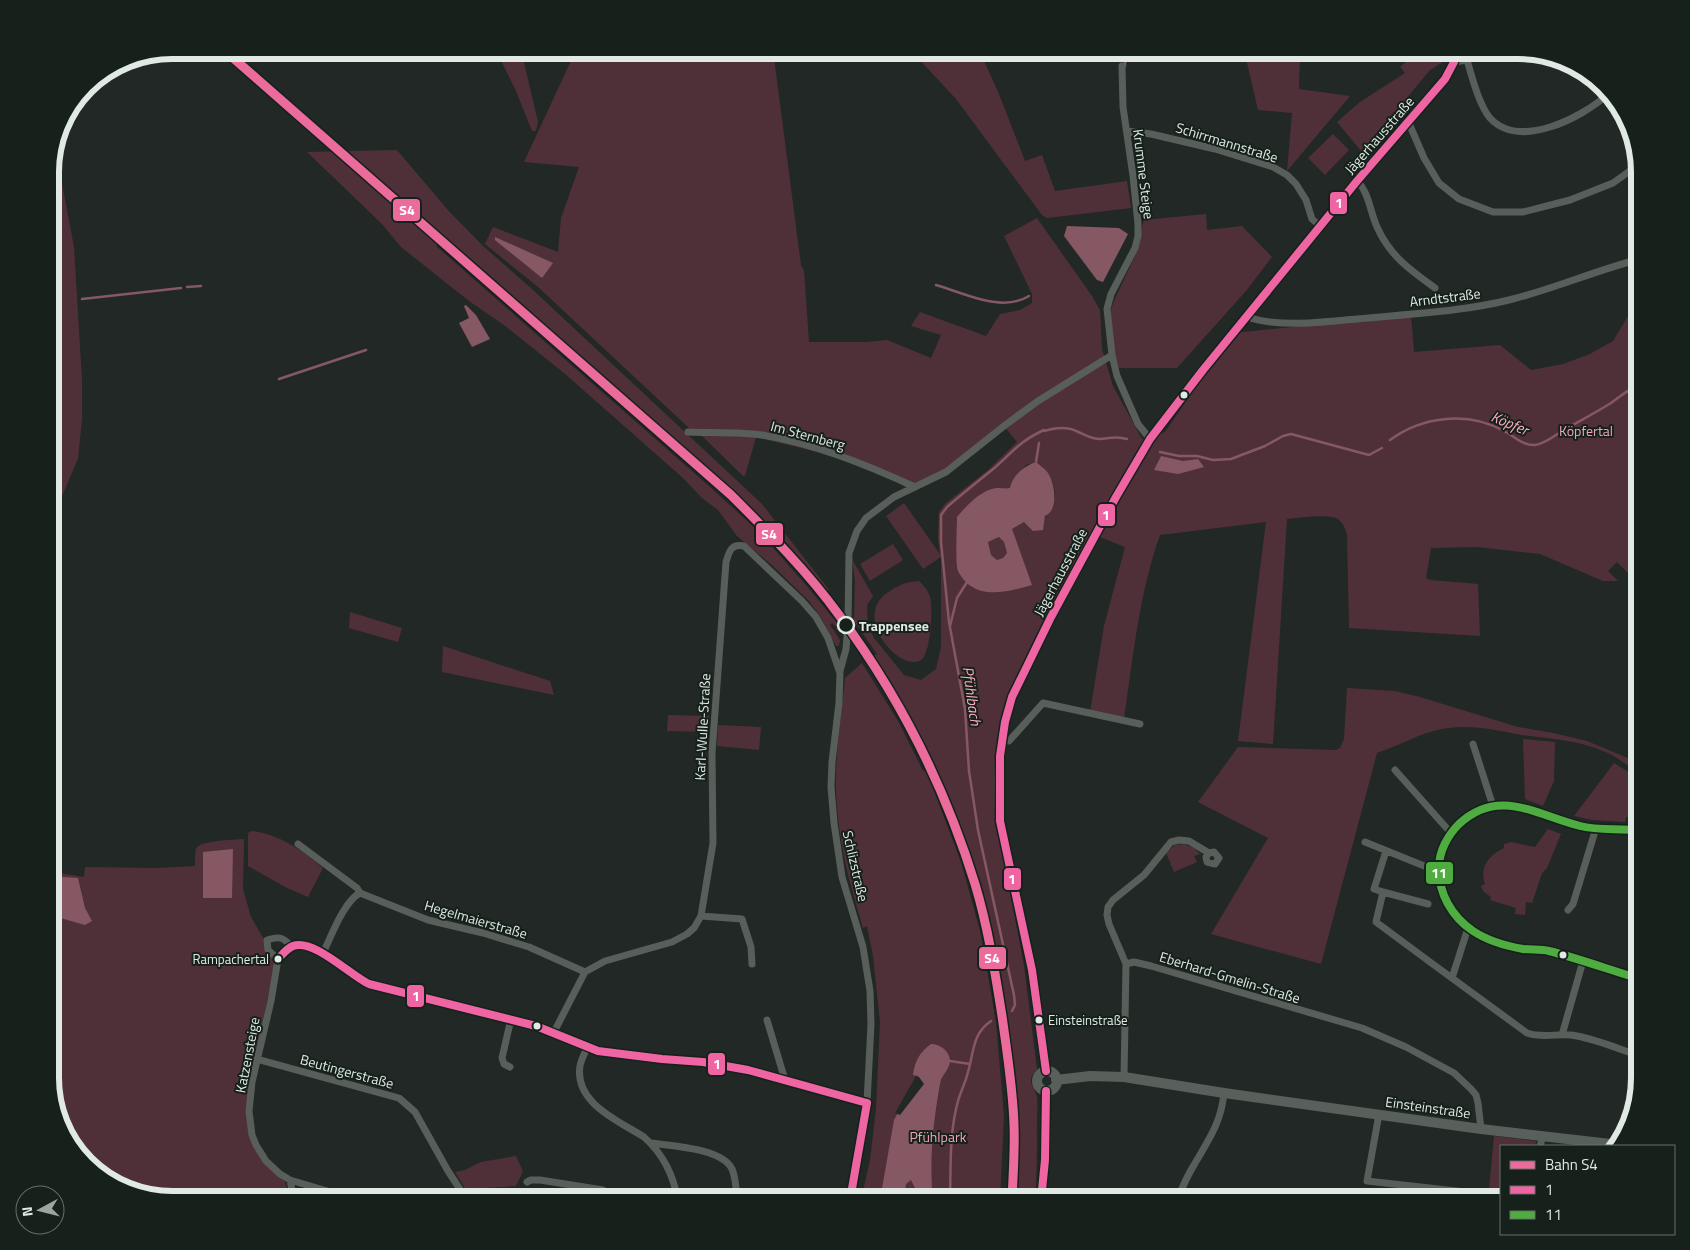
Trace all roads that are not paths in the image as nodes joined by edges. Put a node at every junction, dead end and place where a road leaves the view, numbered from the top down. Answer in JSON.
{"nodes":[{"id":1,"x":1467,"y":60,"type":"joint"},
{"id":2,"x":1454,"y":62,"type":"joint"},
{"id":3,"x":1122,"y":66,"type":"dead end"},
{"id":4,"x":1604,"y":98,"type":"edge"},
{"id":5,"x":1408,"y":121,"type":"junction"},
{"id":6,"x":1127,"y":132,"type":"junction"},
{"id":7,"x":1631,"y":170,"type":"edge"},
{"id":8,"x":1357,"y":181,"type":"junction"},
{"id":9,"x":1321,"y":227,"type":"junction"},
{"id":10,"x":1631,"y":262,"type":"edge"},
{"id":11,"x":1435,"y":288,"type":"dead end"},
{"id":12,"x":1247,"y":317,"type":"junction"},
{"id":13,"x":1112,"y":354,"type":"junction"},
{"id":14,"x":688,"y":432,"type":"dead end"},
{"id":15,"x":1150,"y":439,"type":"junction"},
{"id":16,"x":914,"y":487,"type":"junction"},
{"id":17,"x":738,"y":544,"type":"joint"},
{"id":18,"x":840,"y":673,"type":"junction"},
{"id":19,"x":1140,"y":724,"type":"dead end"},
{"id":20,"x":1002,"y":740,"type":"junction"},
{"id":21,"x":1473,"y":744,"type":"dead end"},
{"id":22,"x":1395,"y":770,"type":"dead end"},
{"id":23,"x":1493,"y":806,"type":"junction"},
{"id":24,"x":1596,"y":828,"type":"junction"},
{"id":25,"x":1631,"y":829,"type":"edge"},
{"id":26,"x":1452,"y":833,"type":"junction"},
{"id":27,"x":1365,"y":842,"type":"dead end"},
{"id":28,"x":298,"y":844,"type":"dead end"},
{"id":29,"x":1386,"y":851,"type":"junction"},
{"id":30,"x":1209,"y":853,"type":"dead end"},
{"id":31,"x":1439,"y":872,"type":"junction"},
{"id":32,"x":1383,"y":892,"type":"junction"},
{"id":33,"x":360,"y":893,"type":"junction"},
{"id":34,"x":1428,"y":904,"type":"dead end"},
{"id":35,"x":1568,"y":910,"type":"dead end"},
{"id":36,"x":701,"y":916,"type":"junction"},
{"id":37,"x":1468,"y":928,"type":"junction"},
{"id":38,"x":292,"y":947,"type":"junction"},
{"id":39,"x":323,"y":953,"type":"junction"},
{"id":40,"x":278,"y":959,"type":"junction"},
{"id":41,"x":1582,"y":961,"type":"junction"},
{"id":42,"x":752,"y":964,"type":"dead end"},
{"id":43,"x":1126,"y":964,"type":"junction"},
{"id":44,"x":585,"y":972,"type":"junction"},
{"id":45,"x":1631,"y":976,"type":"edge"},
{"id":46,"x":1452,"y":978,"type":"junction"},
{"id":47,"x":511,"y":1019,"type":"junction"},
{"id":48,"x":767,"y":1020,"type":"dead end"},
{"id":49,"x":554,"y":1032,"type":"junction"},
{"id":50,"x":1562,"y":1035,"type":"junction"},
{"id":51,"x":587,"y":1047,"type":"junction"},
{"id":52,"x":1631,"y":1053,"type":"edge"},
{"id":53,"x":257,"y":1059,"type":"junction"},
{"id":54,"x":510,"y":1067,"type":"dead end"},
{"id":55,"x":1046,"y":1071,"type":"junction"},
{"id":56,"x":1124,"y":1077,"type":"junction"},
{"id":57,"x":785,"y":1080,"type":"junction"},
{"id":58,"x":1056,"y":1080,"type":"junction"},
{"id":59,"x":1046,"y":1091,"type":"junction"},
{"id":60,"x":1224,"y":1093,"type":"junction"},
{"id":61,"x":867,"y":1102,"type":"junction"},
{"id":62,"x":1379,"y":1114,"type":"junction"},
{"id":63,"x":1481,"y":1129,"type":"junction"},
{"id":64,"x":1543,"y":1136,"type":"junction"},
{"id":65,"x":651,"y":1143,"type":"junction"},
{"id":66,"x":1610,"y":1144,"type":"edge"},
{"id":67,"x":1540,"y":1145,"type":"edge"},
{"id":68,"x":290,"y":1180,"type":"junction"},
{"id":69,"x":527,"y":1182,"type":"dead end"},
{"id":70,"x":292,"y":1191,"type":"edge"},
{"id":71,"x":325,"y":1191,"type":"edge"},
{"id":72,"x":461,"y":1191,"type":"edge"},
{"id":73,"x":604,"y":1191,"type":"edge"},
{"id":74,"x":675,"y":1191,"type":"edge"},
{"id":75,"x":736,"y":1191,"type":"edge"},
{"id":76,"x":852,"y":1191,"type":"edge"},
{"id":77,"x":1042,"y":1191,"type":"edge"},
{"id":78,"x":1181,"y":1191,"type":"edge"},
{"id":79,"x":1456,"y":1191,"type":"edge"}],
"edges":[{"from":1,"to":2,"type":"street"},
{"from":1,"to":4,"type":"street"},
{"from":2,"to":5,"type":"street","name":"Jägerhausstraße"},
{"from":3,"to":6,"type":"street","name":"Krumme Steige"},
{"from":5,"to":7,"type":"street"},
{"from":5,"to":8,"type":"street","name":"Jägerhausstraße"},
{"from":6,"to":9,"type":"street","name":"Schirrmannstraße"},
{"from":6,"to":13,"type":"street","name":"Krumme Steige"},
{"from":8,"to":9,"type":"street","name":"Jägerhausstraße"},
{"from":8,"to":11,"type":"street"},
{"from":9,"to":12,"type":"street","name":"Jägerhausstraße"},
{"from":10,"to":12,"type":"street","name":"Arndtstraße"},
{"from":12,"to":15,"type":"street","name":"Jägerhausstraße"},
{"from":13,"to":15,"type":"street"},
{"from":13,"to":16,"type":"street"},
{"from":14,"to":16,"type":"street","name":"Im Sternberg"},
{"from":15,"to":20,"type":"street","name":"Jägerhausstraße"},
{"from":16,"to":18,"type":"street"},
{"from":17,"to":18,"type":"street","name":"Schlizstraße"},
{"from":17,"to":36,"type":"street","name":"Karl-Wulle-Straße"},
{"from":18,"to":61,"type":"street","name":"Schlizstraße"},
{"from":19,"to":20,"type":"street"},
{"from":20,"to":55,"type":"street","name":"Jägerhausstraße"},
{"from":21,"to":23,"type":"street"},
{"from":22,"to":26,"type":"street"},
{"from":23,"to":24,"type":"street"},
{"from":23,"to":26,"type":"street"},
{"from":24,"to":25,"type":"street"},
{"from":24,"to":35,"type":"street"},
{"from":26,"to":31,"type":"street"},
{"from":27,"to":29,"type":"street"},
{"from":28,"to":33,"type":"street","name":"Hegelmaierstraße"},
{"from":29,"to":31,"type":"street"},
{"from":29,"to":32,"type":"street"},
{"from":30,"to":43,"type":"street"},
{"from":31,"to":37,"type":"street"},
{"from":32,"to":34,"type":"street"},
{"from":32,"to":46,"type":"street"},
{"from":33,"to":39,"type":"street"},
{"from":33,"to":44,"type":"street","name":"Hegelmaierstraße"},
{"from":36,"to":42,"type":"street"},
{"from":36,"to":44,"type":"street"},
{"from":37,"to":41,"type":"street"},
{"from":37,"to":46,"type":"street"},
{"from":38,"to":39,"type":"street"},
{"from":38,"to":40,"type":"street"},
{"from":38,"to":40,"type":"street"},
{"from":39,"to":47,"type":"street"},
{"from":40,"to":53,"type":"street","name":"Katzensteige"},
{"from":41,"to":45,"type":"street"},
{"from":41,"to":50,"type":"street"},
{"from":43,"to":56,"type":"street"},
{"from":43,"to":63,"type":"street","name":"Eberhard-Gmelin-Straße"},
{"from":44,"to":49,"type":"street"},
{"from":46,"to":50,"type":"street"},
{"from":47,"to":49,"type":"street"},
{"from":47,"to":54,"type":"street"},
{"from":48,"to":57,"type":"street"},
{"from":49,"to":51,"type":"street"},
{"from":50,"to":52,"type":"street"},
{"from":51,"to":57,"type":"street"},
{"from":51,"to":65,"type":"street"},
{"from":53,"to":68,"type":"street","name":"Katzensteige"},
{"from":53,"to":72,"type":"street","name":"Beutingerstraße"},
{"from":55,"to":58,"type":"street"},
{"from":55,"to":59,"type":"street"},
{"from":56,"to":58,"type":"street","name":"Einsteinstraße"},
{"from":56,"to":60,"type":"street","name":"Einsteinstraße"},
{"from":57,"to":61,"type":"street"},
{"from":58,"to":59,"type":"street"},
{"from":59,"to":77,"type":"street"},
{"from":60,"to":62,"type":"street","name":"Einsteinstraße"},
{"from":60,"to":78,"type":"street"},
{"from":61,"to":76,"type":"street","name":"Schlizstraße"},
{"from":62,"to":63,"type":"street","name":"Einsteinstraße"},
{"from":62,"to":79,"type":"street"},
{"from":63,"to":64,"type":"street","name":"Einsteinstraße"},
{"from":64,"to":66,"type":"street","name":"Einsteinstraße"},
{"from":64,"to":67,"type":"street"},
{"from":65,"to":74,"type":"street"},
{"from":65,"to":75,"type":"street"},
{"from":68,"to":70,"type":"street"},
{"from":68,"to":71,"type":"street"},
{"from":69,"to":73,"type":"street"}]}
